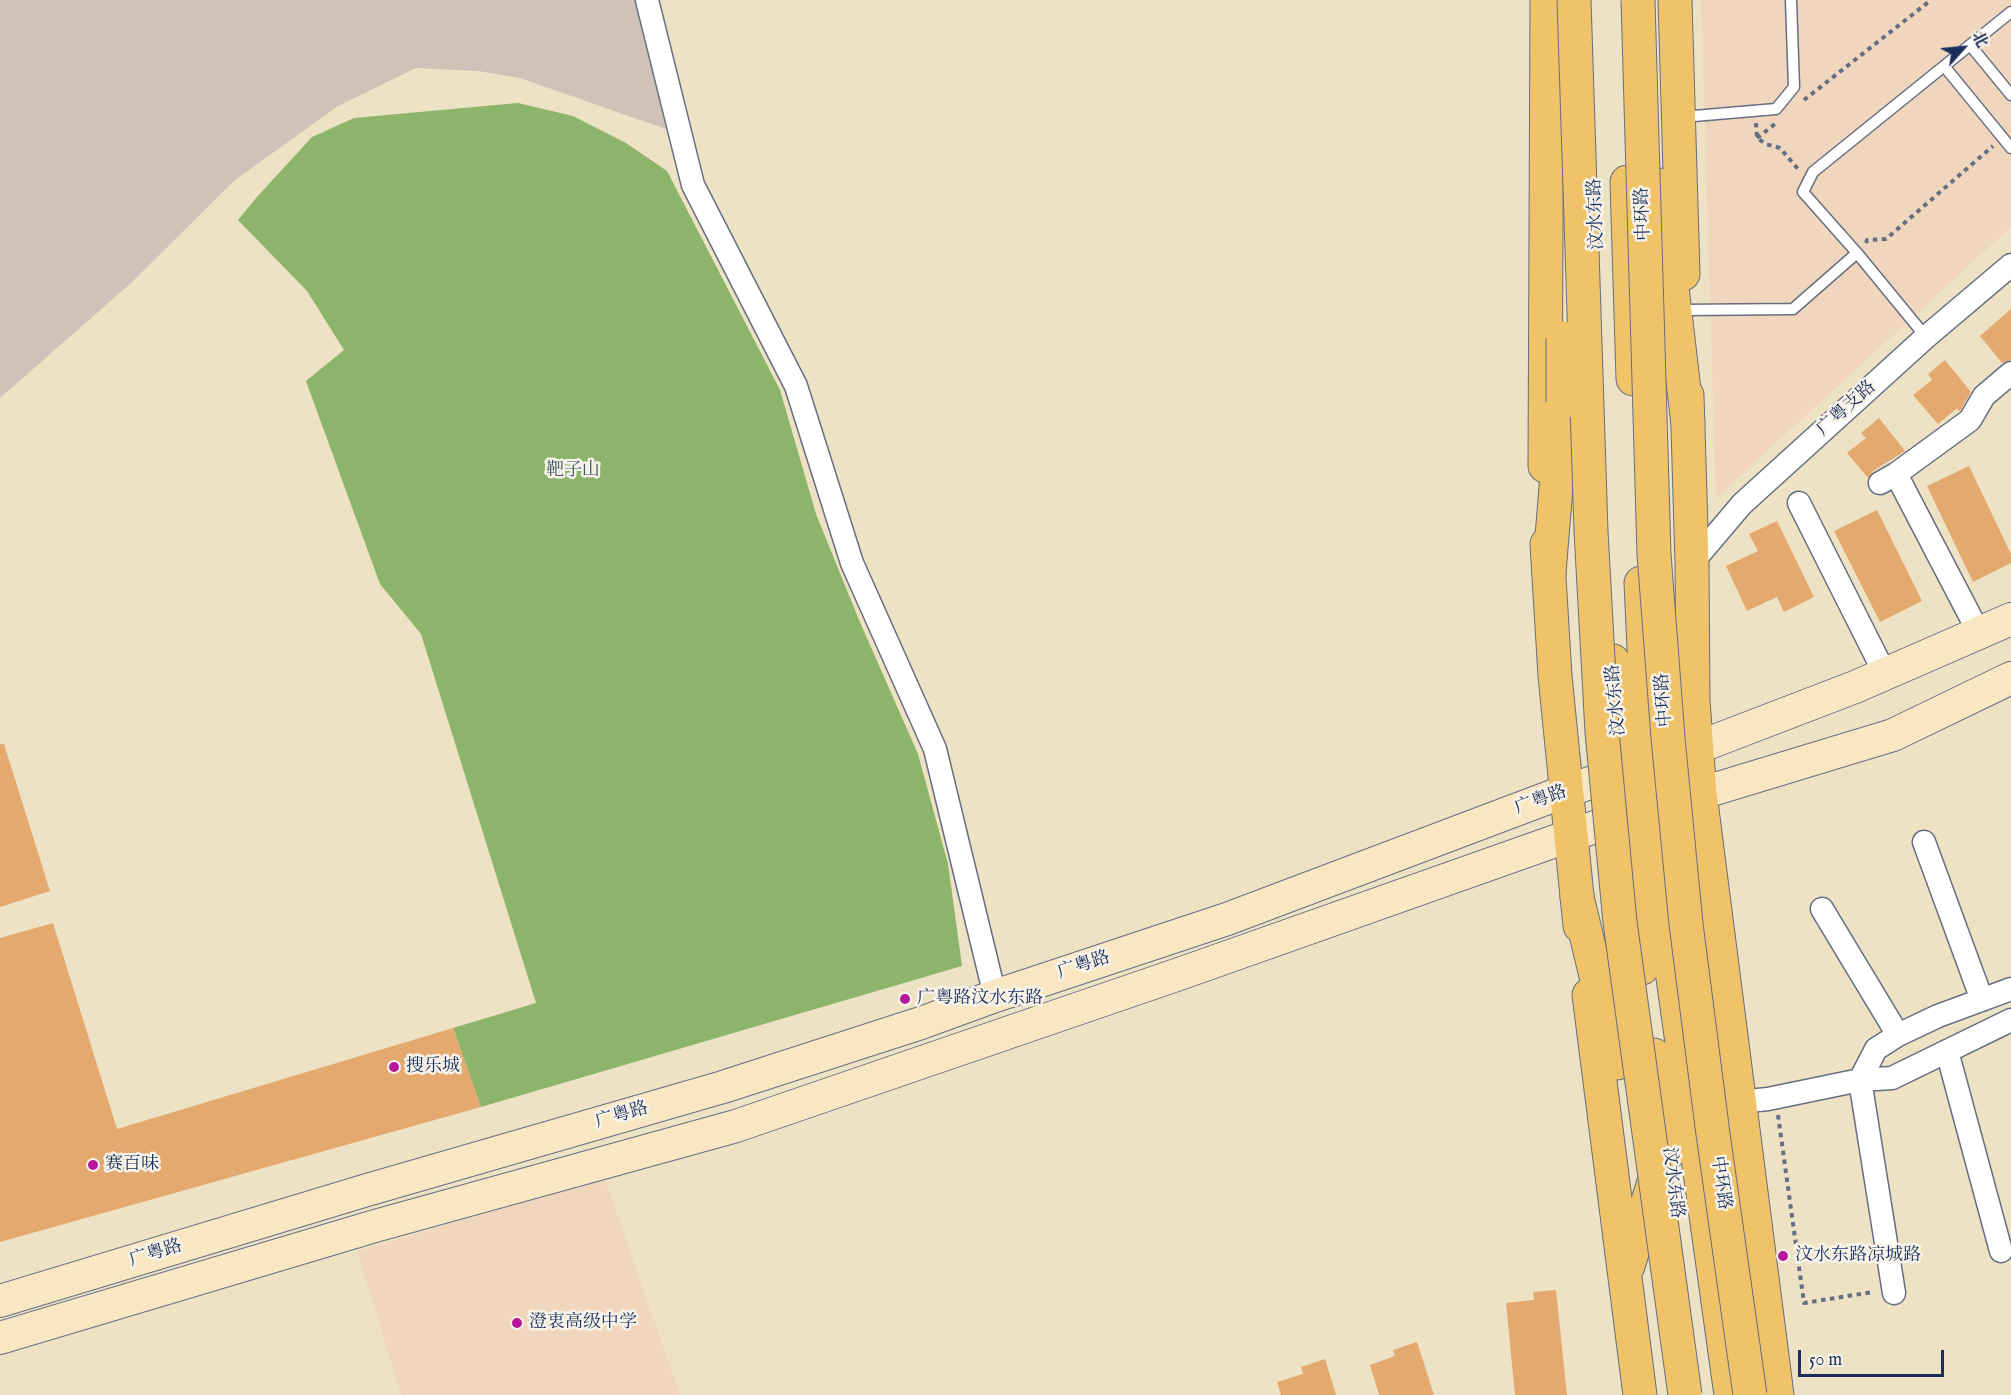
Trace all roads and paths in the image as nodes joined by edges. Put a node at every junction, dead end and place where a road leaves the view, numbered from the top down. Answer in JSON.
{"nodes":[{"id":1,"x":647,"y":0,"type":"edge"},
{"id":2,"x":1547,"y":0,"type":"edge"},
{"id":3,"x":1561,"y":0,"type":"edge"},
{"id":4,"x":1574,"y":0,"type":"edge"},
{"id":5,"x":1590,"y":0,"type":"edge"},
{"id":6,"x":1657,"y":0,"type":"edge"},
{"id":7,"x":1675,"y":0,"type":"edge"},
{"id":8,"x":1791,"y":0,"type":"edge"},
{"id":9,"x":1931,"y":0,"type":"edge"},
{"id":10,"x":1630,"y":4,"type":"edge"},
{"id":11,"x":2011,"y":12,"type":"edge"},
{"id":12,"x":1970,"y":45,"type":"junction"},
{"id":13,"x":1944,"y":66,"type":"junction"},
{"id":14,"x":1625,"y":76,"type":"junction"},
{"id":15,"x":2011,"y":95,"type":"edge"},
{"id":16,"x":1803,"y":101,"type":"dead end"},
{"id":17,"x":1678,"y":117,"type":"junction"},
{"id":18,"x":1776,"y":123,"type":"dead end"},
{"id":19,"x":1757,"y":138,"type":"dead end"},
{"id":20,"x":2002,"y":138,"type":"junction"},
{"id":21,"x":2011,"y":148,"type":"edge"},
{"id":22,"x":1670,"y":177,"type":"junction"},
{"id":23,"x":1860,"y":256,"type":"junction"},
{"id":24,"x":2009,"y":270,"type":"edge"},
{"id":25,"x":1684,"y":310,"type":"junction"},
{"id":26,"x":1545,"y":328,"type":"junction"},
{"id":27,"x":1926,"y":337,"type":"junction"},
{"id":28,"x":2011,"y":373,"type":"edge"},
{"id":29,"x":1601,"y":391,"type":"junction"},
{"id":30,"x":1688,"y":423,"type":"junction"},
{"id":31,"x":1799,"y":503,"type":"dead end"},
{"id":32,"x":1692,"y":563,"type":"junction"},
{"id":33,"x":1549,"y":573,"type":"junction"},
{"id":34,"x":2011,"y":619,"type":"edge"},
{"id":35,"x":1979,"y":633,"type":"junction"},
{"id":36,"x":1885,"y":674,"type":"junction"},
{"id":37,"x":2011,"y":678,"type":"edge"},
{"id":38,"x":1696,"y":748,"type":"junction"},
{"id":39,"x":1637,"y":766,"type":"junction"},
{"id":40,"x":1566,"y":791,"type":"junction"},
{"id":41,"x":1700,"y":794,"type":"junction"},
{"id":42,"x":1641,"y":811,"type":"junction"},
{"id":43,"x":1570,"y":835,"type":"junction"},
{"id":44,"x":1924,"y":842,"type":"dead end"},
{"id":45,"x":1577,"y":897,"type":"junction"},
{"id":46,"x":1822,"y":909,"type":"dead end"},
{"id":47,"x":2011,"y":989,"type":"edge"},
{"id":48,"x":995,"y":996,"type":"junction"},
{"id":49,"x":1982,"y":1000,"type":"junction"},
{"id":50,"x":2011,"y":1020,"type":"edge"},
{"id":51,"x":1898,"y":1035,"type":"junction"},
{"id":52,"x":1947,"y":1051,"type":"junction"},
{"id":53,"x":1860,"y":1080,"type":"junction"},
{"id":54,"x":1776,"y":1097,"type":"junction"},
{"id":55,"x":1738,"y":1102,"type":"junction"},
{"id":56,"x":1666,"y":1142,"type":"junction"},
{"id":57,"x":2001,"y":1251,"type":"dead end"},
{"id":58,"x":1715,"y":1272,"type":"junction"},
{"id":59,"x":1624,"y":1277,"type":"junction"},
{"id":60,"x":1894,"y":1291,"type":"joint"},
{"id":61,"x":0,"y":1301,"type":"edge"},
{"id":62,"x":1767,"y":1318,"type":"junction"},
{"id":63,"x":0,"y":1338,"type":"edge"},
{"id":64,"x":1640,"y":1395,"type":"edge"},
{"id":65,"x":1664,"y":1395,"type":"edge"},
{"id":66,"x":1685,"y":1395,"type":"edge"},
{"id":67,"x":1700,"y":1395,"type":"edge"},
{"id":68,"x":1731,"y":1395,"type":"edge"},
{"id":69,"x":1750,"y":1395,"type":"edge"},
{"id":70,"x":1777,"y":1395,"type":"edge"}],
"edges":[{"from":1,"to":48,"type":"street"},
{"from":2,"to":26,"type":"main road"},
{"from":3,"to":33,"type":"main road","bridge":true},
{"from":4,"to":66,"type":"main road","bridge":true},
{"from":5,"to":29,"type":"main road","name":"汶水东路"},
{"from":6,"to":22,"type":"main road"},
{"from":7,"to":17,"type":"main road"},
{"from":8,"to":17,"type":"lane"},
{"from":9,"to":16,"type":"path"},
{"from":10,"to":14,"type":"main road","name":"汶水东路"},
{"from":10,"to":69,"type":"main road","name":"中环路","bridge":true},
{"from":11,"to":12,"type":"lane"},
{"from":12,"to":13,"type":"lane"},
{"from":12,"to":15,"type":"lane"},
{"from":13,"to":20,"type":"lane"},
{"from":13,"to":23,"type":"lane"},
{"from":14,"to":22,"type":"main road"},
{"from":14,"to":39,"type":"main road","name":"汶水东路"},
{"from":17,"to":22,"type":"main road"},
{"from":18,"to":19,"type":"path"},
{"from":20,"to":21,"type":"lane"},
{"from":20,"to":23,"type":"path"},
{"from":22,"to":25,"type":"main road"},
{"from":22,"to":30,"type":"main road"},
{"from":23,"to":25,"type":"lane"},
{"from":23,"to":27,"type":"lane"},
{"from":24,"to":27,"type":"street","name":"广粤支路"},
{"from":25,"to":30,"type":"main road"},
{"from":26,"to":29,"type":"main road"},
{"from":26,"to":33,"type":"main road"},
{"from":27,"to":32,"type":"street","name":"广粤支路"},
{"from":28,"to":35,"type":"street"},
{"from":29,"to":39,"type":"main road","name":"汶水东路"},
{"from":30,"to":32,"type":"main road"},
{"from":31,"to":36,"type":"street"},
{"from":32,"to":38,"type":"main road"},
{"from":33,"to":40,"type":"main road"},
{"from":34,"to":35,"type":"main road","name":"广粤路"},
{"from":35,"to":36,"type":"main road","name":"广粤路"},
{"from":36,"to":38,"type":"main road","name":"广粤路"},
{"from":37,"to":41,"type":"main road","name":"广粤路"},
{"from":38,"to":39,"type":"main road","name":"广粤路"},
{"from":38,"to":41,"type":"main road"},
{"from":39,"to":40,"type":"main road","name":"广粤路"},
{"from":39,"to":42,"type":"main road","name":"汶水东路"},
{"from":40,"to":43,"type":"main road"},
{"from":40,"to":48,"type":"main road","name":"广粤路"},
{"from":41,"to":42,"type":"main road","name":"广粤路"},
{"from":41,"to":55,"type":"main road"},
{"from":42,"to":43,"type":"main road","name":"广粤路"},
{"from":42,"to":56,"type":"main road","name":"汶水东路"},
{"from":42,"to":58,"type":"main road","name":"汶水东路"},
{"from":43,"to":45,"type":"main road"},
{"from":43,"to":63,"type":"main road","name":"广粤路"},
{"from":44,"to":49,"type":"street"},
{"from":45,"to":59,"type":"main road"},
{"from":45,"to":65,"type":"main road"},
{"from":46,"to":51,"type":"street"},
{"from":47,"to":49,"type":"street"},
{"from":48,"to":61,"type":"main road","name":"广粤路"},
{"from":49,"to":51,"type":"street"},
{"from":50,"to":52,"type":"street"},
{"from":51,"to":53,"type":"street"},
{"from":52,"to":53,"type":"street"},
{"from":52,"to":57,"type":"street"},
{"from":53,"to":54,"type":"street"},
{"from":53,"to":60,"type":"street"},
{"from":54,"to":55,"type":"street"},
{"from":54,"to":60,"type":"path"},
{"from":55,"to":62,"type":"main road"},
{"from":56,"to":59,"type":"main road"},
{"from":56,"to":67,"type":"main road","name":"汶水东路"},
{"from":58,"to":62,"type":"main road"},
{"from":58,"to":68,"type":"main road","name":"汶水东路"},
{"from":59,"to":64,"type":"main road"},
{"from":62,"to":70,"type":"main road"}]}
